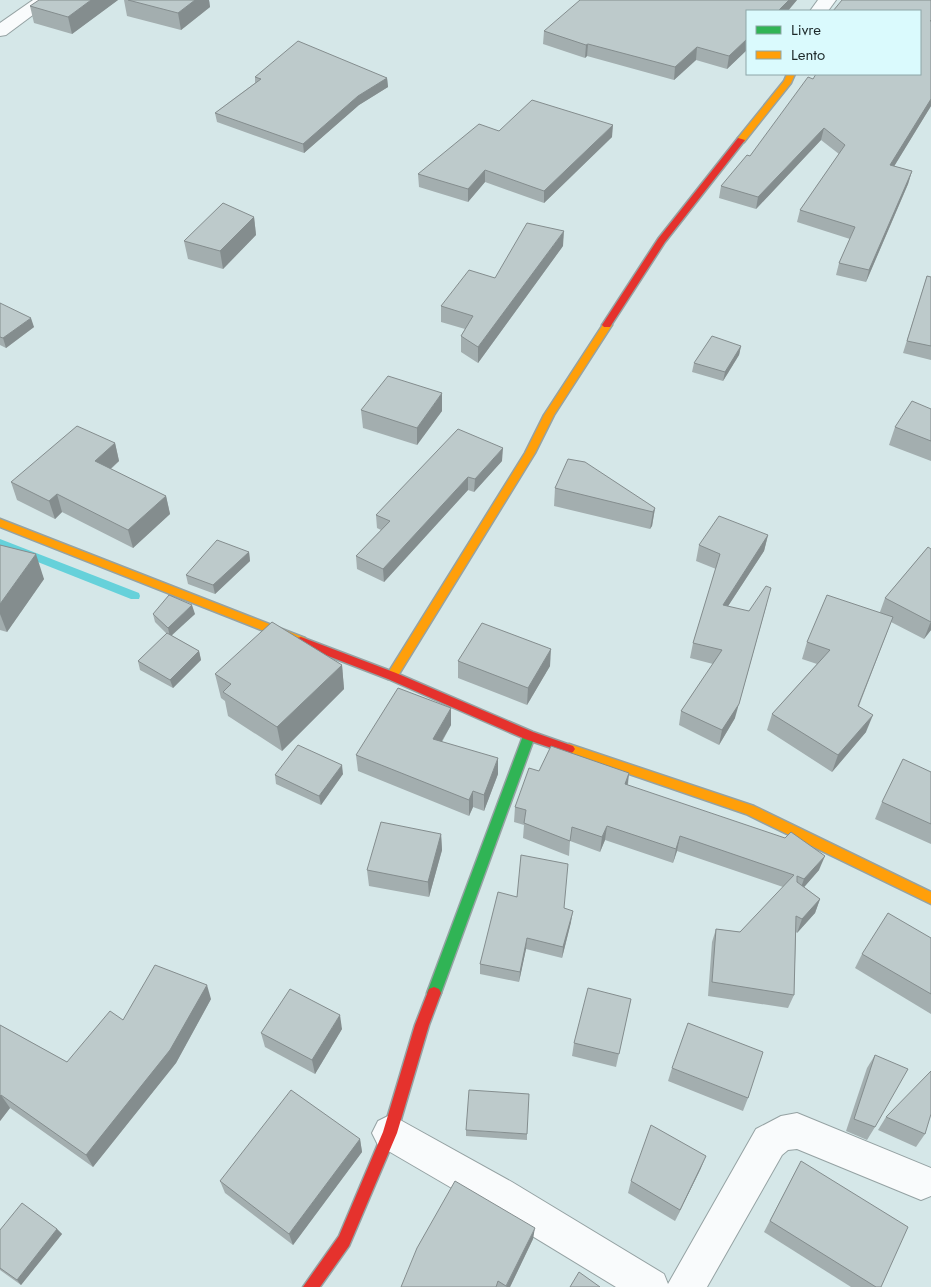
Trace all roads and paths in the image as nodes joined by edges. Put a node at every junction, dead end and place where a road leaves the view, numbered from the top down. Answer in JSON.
{"nodes":[{"id":1,"x":44,"y":0,"type":"edge"},
{"id":2,"x":0,"y":32,"type":"edge"},
{"id":3,"x":791,"y":75,"type":"edge"},
{"id":4,"x":0,"y":523,"type":"edge"},
{"id":5,"x":392,"y":676,"type":"junction"},
{"id":6,"x":529,"y":736,"type":"junction"},
{"id":7,"x":931,"y":898,"type":"edge"},
{"id":8,"x":390,"y":1133,"type":"junction"},
{"id":9,"x":921,"y":1182,"type":"dead end"},
{"id":10,"x":311,"y":1287,"type":"edge"},
{"id":11,"x":651,"y":1287,"type":"edge"},
{"id":12,"x":686,"y":1287,"type":"edge"}],
"edges":[{"from":1,"to":2,"type":"street"},
{"from":3,"to":5,"type":"street"},
{"from":4,"to":5,"type":"street"},
{"from":5,"to":6,"type":"street"},
{"from":6,"to":7,"type":"street"},
{"from":6,"to":8,"type":"street"},
{"from":8,"to":10,"type":"street"},
{"from":8,"to":11,"type":"street"},
{"from":9,"to":12,"type":"street"}]}
